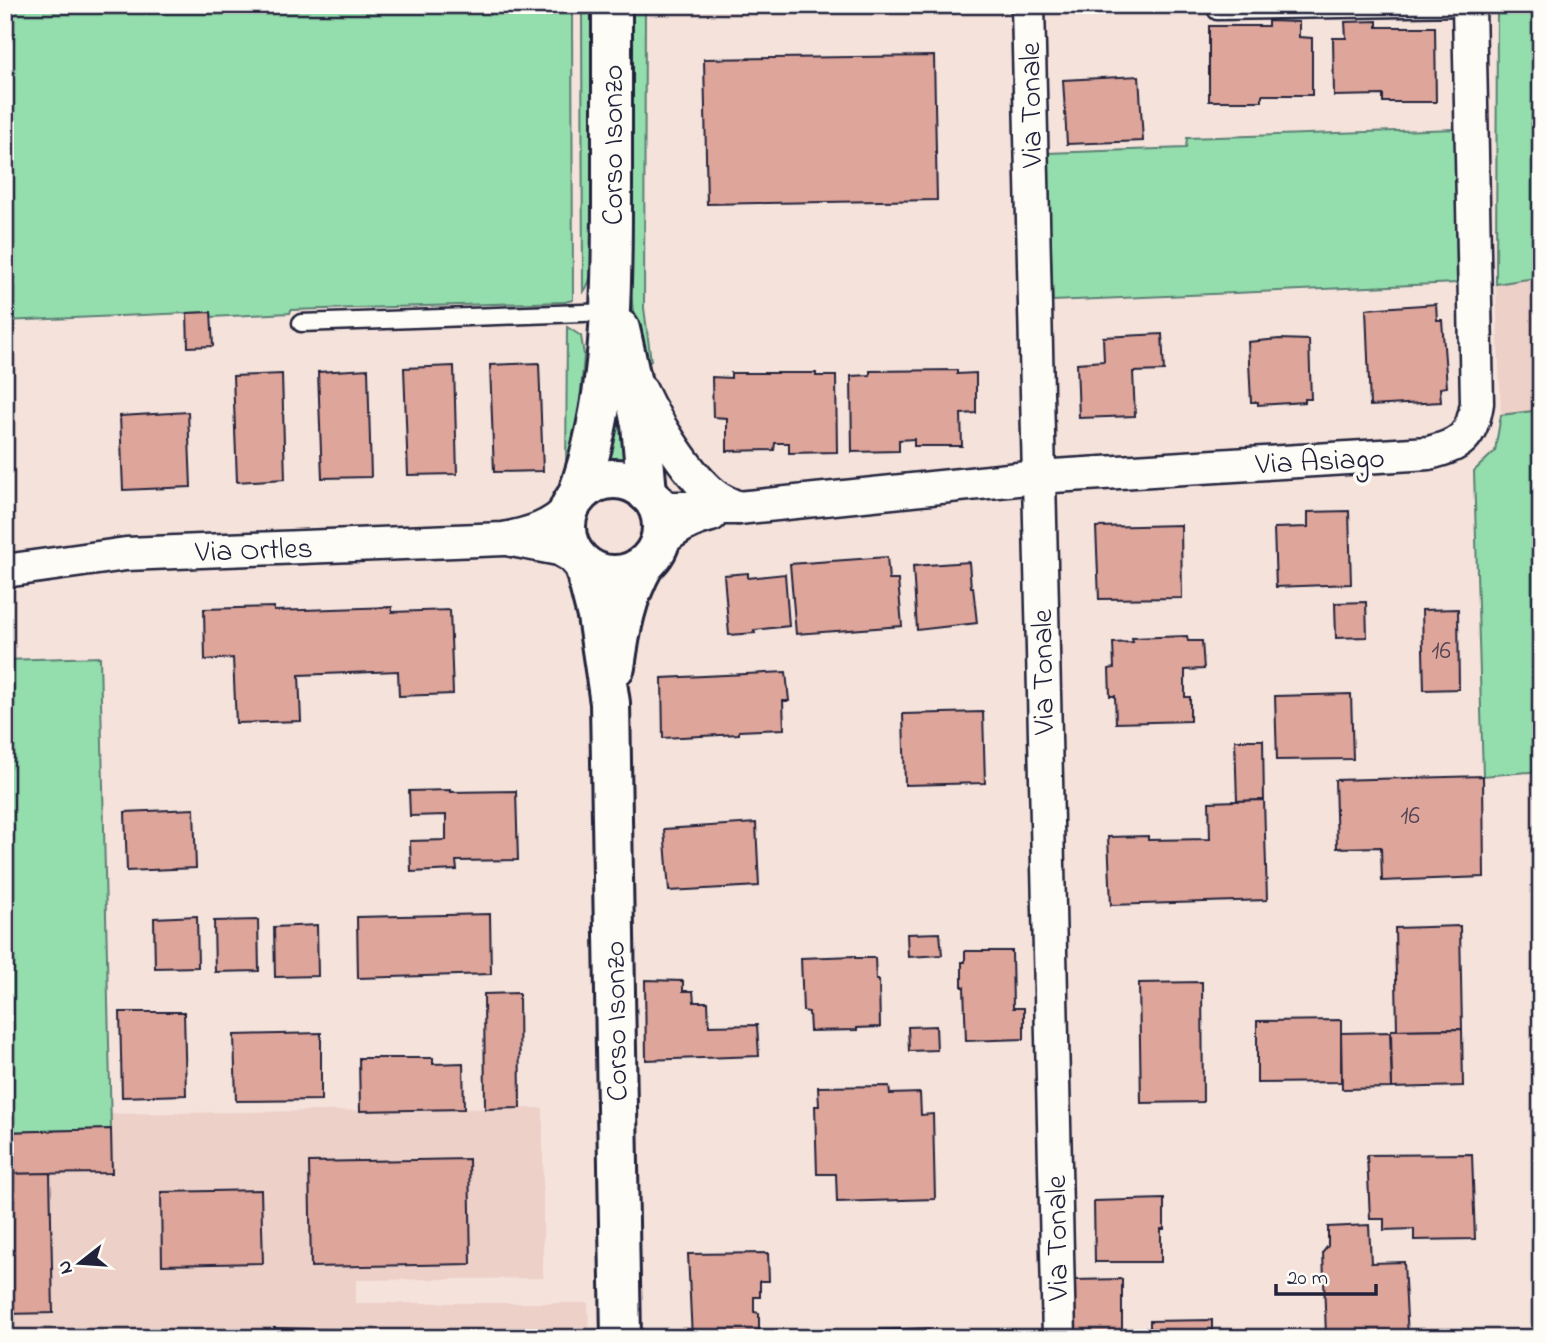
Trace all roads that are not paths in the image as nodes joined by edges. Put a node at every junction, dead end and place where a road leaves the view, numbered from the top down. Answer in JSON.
{"nodes":[{"id":1,"x":612,"y":5,"type":"edge"},
{"id":2,"x":1028,"y":5,"type":"edge"},
{"id":3,"x":1469,"y":6,"type":"edge"},
{"id":4,"x":1217,"y":11,"type":"dead end"},
{"id":5,"x":611,"y":299,"type":"junction"},
{"id":6,"x":301,"y":323,"type":"dead end"},
{"id":7,"x":626,"y":359,"type":"junction"},
{"id":8,"x":1037,"y":477,"type":"junction"},
{"id":9,"x":651,"y":497,"type":"junction"},
{"id":10,"x":573,"y":502,"type":"junction"},
{"id":11,"x":738,"y":508,"type":"junction"},
{"id":12,"x":504,"y":539,"type":"junction"},
{"id":13,"x":651,"y":554,"type":"junction"},
{"id":14,"x":581,"y":562,"type":"junction"},
{"id":15,"x":5,"y":571,"type":"edge"},
{"id":16,"x":610,"y":703,"type":"junction"},
{"id":17,"x":621,"y":1338,"type":"edge"},
{"id":18,"x":1059,"y":1338,"type":"edge"}],
"edges":[{"from":1,"to":5,"type":"street","name":"Corso Isonzo"},
{"from":2,"to":8,"type":"street","name":"Via Tonale"},
{"from":3,"to":4,"type":"lane"},
{"from":3,"to":8,"type":"street","name":"Via Asiago"},
{"from":5,"to":6,"type":"lane"},
{"from":5,"to":7,"type":"street","name":"Corso Isonzo"},
{"from":5,"to":10,"type":"street","name":"Corso Isonzo"},
{"from":7,"to":9,"type":"street","name":"Corso Isonzo"},
{"from":7,"to":11,"type":"street"},
{"from":8,"to":11,"type":"street","name":"Via Asiago"},
{"from":8,"to":18,"type":"street","name":"Via Tonale"},
{"from":9,"to":10,"type":"street"},
{"from":9,"to":11,"type":"street","name":"Via Asiago"},
{"from":9,"to":13,"type":"street"},
{"from":10,"to":12,"type":"street","name":"Via Ortles"},
{"from":10,"to":14,"type":"street"},
{"from":11,"to":13,"type":"street","name":"Via Asiago"},
{"from":12,"to":14,"type":"street","name":"Via Ortles"},
{"from":12,"to":15,"type":"street","name":"Via Ortles"},
{"from":13,"to":14,"type":"street"},
{"from":13,"to":16,"type":"street","name":"Corso Isonzo"},
{"from":14,"to":16,"type":"street","name":"Corso Isonzo"},
{"from":16,"to":17,"type":"street","name":"Corso Isonzo"}]}
